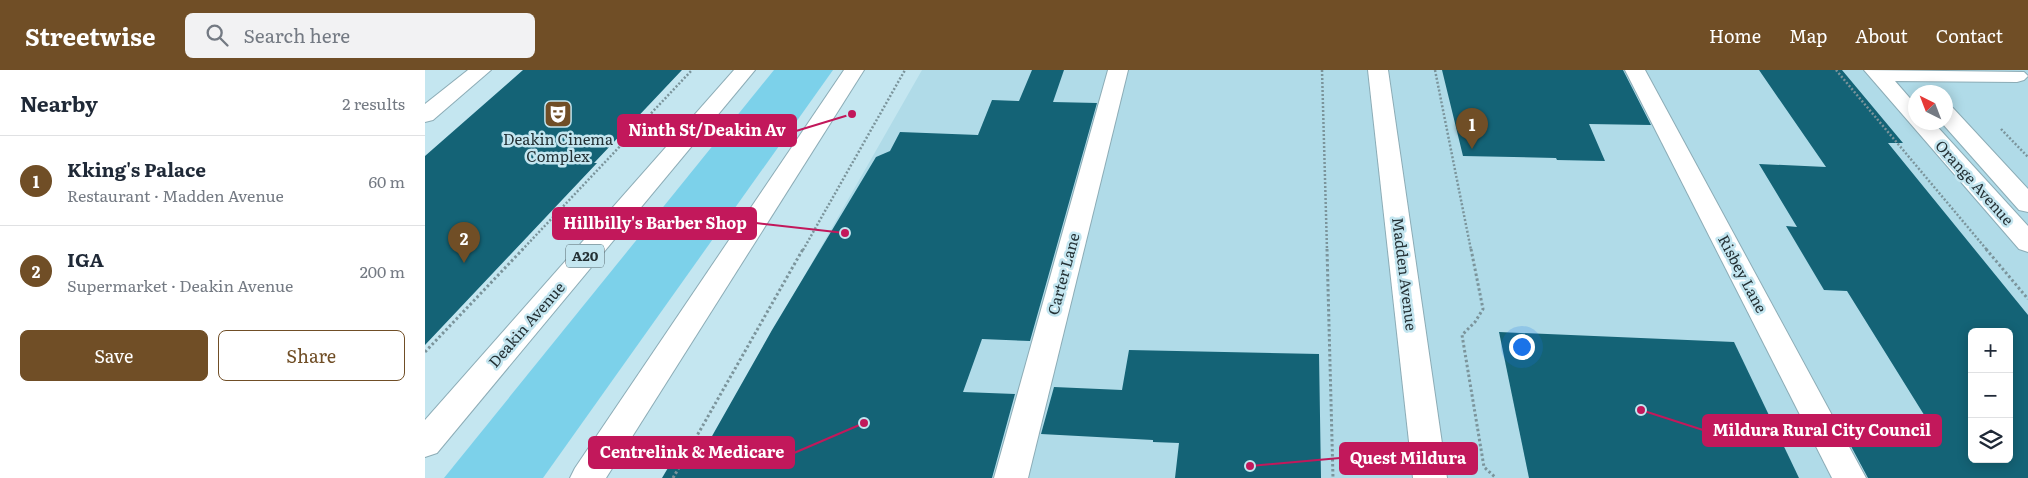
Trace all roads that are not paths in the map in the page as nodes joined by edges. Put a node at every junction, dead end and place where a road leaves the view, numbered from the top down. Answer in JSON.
{"nodes":[{"id":1,"x":481,"y":70,"type":"edge"},
{"id":2,"x":745,"y":70,"type":"edge"},
{"id":3,"x":854,"y":70,"type":"edge"},
{"id":4,"x":1117,"y":70,"type":"edge"},
{"id":5,"x":1378,"y":70,"type":"edge"},
{"id":6,"x":1635,"y":70,"type":"edge"},
{"id":7,"x":1876,"y":72,"type":"edge"},
{"id":8,"x":1909,"y":72,"type":"edge"},
{"id":9,"x":2017,"y":76,"type":"dead end"},
{"id":10,"x":1921,"y":85,"type":"edge"},
{"id":11,"x":1908,"y":109,"type":"edge"},
{"id":12,"x":425,"y":115,"type":"edge"},
{"id":13,"x":1953,"y":121,"type":"edge"},
{"id":14,"x":1927,"y":130,"type":"edge"},
{"id":15,"x":1969,"y":178,"type":"junction"},
{"id":16,"x":2016,"y":180,"type":"edge"},
{"id":17,"x":2028,"y":204,"type":"edge"},
{"id":18,"x":2028,"y":243,"type":"edge"},
{"id":19,"x":425,"y":443,"type":"edge"},
{"id":20,"x":587,"y":478,"type":"edge"},
{"id":21,"x":1011,"y":478,"type":"edge"},
{"id":22,"x":1430,"y":478,"type":"edge"},
{"id":23,"x":1849,"y":478,"type":"edge"}],
"edges":[{"from":1,"to":12,"type":"main road"},
{"from":2,"to":19,"type":"main road","name":"Deakin Avenue","number":"A20"},
{"from":3,"to":20,"type":"main road"},
{"from":4,"to":21,"type":"main road","name":"Carter Lane"},
{"from":5,"to":22,"type":"main road","name":"Madden Avenue"},
{"from":6,"to":23,"type":"main road","name":"Risbey Lane"},
{"from":7,"to":8,"type":"main road"},
{"from":7,"to":11,"type":"main road"},
{"from":8,"to":9,"type":"main road"},
{"from":8,"to":10,"type":"main road"},
{"from":13,"to":16,"type":"main road","name":"Orange Avenue"},
{"from":14,"to":15,"type":"main road","name":"Orange Avenue"},
{"from":15,"to":16,"type":"main road"},
{"from":15,"to":18,"type":"main road","name":"Orange Avenue"},
{"from":16,"to":17,"type":"main road","name":"Orange Avenue"}]}
